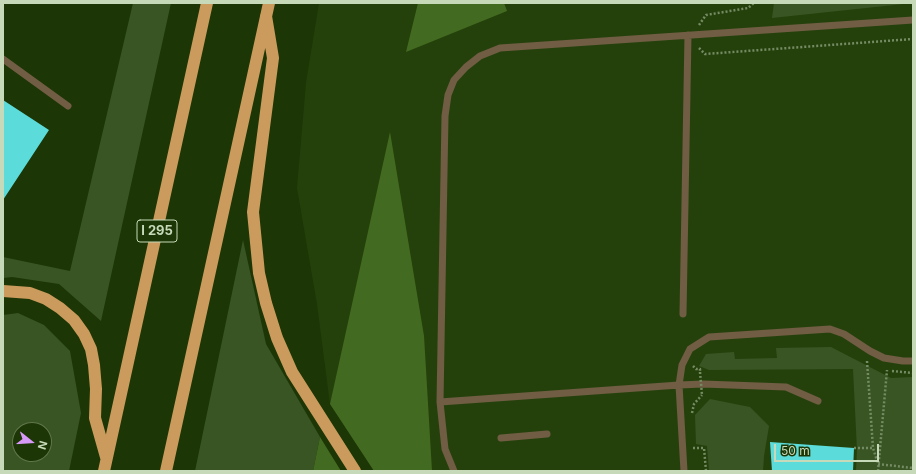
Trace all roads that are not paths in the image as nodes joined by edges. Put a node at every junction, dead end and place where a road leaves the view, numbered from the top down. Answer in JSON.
{"nodes":[{"id":1,"x":207,"y":3,"type":"edge"},
{"id":2,"x":269,"y":3,"type":"edge"},
{"id":3,"x":266,"y":16,"type":"junction"},
{"id":4,"x":913,"y":20,"type":"edge"},
{"id":5,"x":688,"y":35,"type":"junction"},
{"id":6,"x":3,"y":59,"type":"edge"},
{"id":7,"x":68,"y":106,"type":"dead end"},
{"id":8,"x":3,"y":291,"type":"edge"},
{"id":9,"x":683,"y":314,"type":"dead end"},
{"id":10,"x":913,"y":361,"type":"edge"},
{"id":11,"x":679,"y":385,"type":"junction"},
{"id":12,"x":818,"y":401,"type":"dead end"},
{"id":13,"x":440,"y":402,"type":"junction"},
{"id":14,"x":547,"y":434,"type":"dead end"},
{"id":15,"x":501,"y":438,"type":"dead end"},
{"id":16,"x":105,"y":465,"type":"edge"},
{"id":17,"x":166,"y":471,"type":"edge"},
{"id":18,"x":355,"y":471,"type":"edge"},
{"id":19,"x":454,"y":471,"type":"edge"},
{"id":20,"x":684,"y":471,"type":"edge"}],
"edges":[{"from":1,"to":16,"type":"highway","number":"I 295"},
{"from":2,"to":3,"type":"highway"},
{"from":3,"to":17,"type":"highway"},
{"from":3,"to":18,"type":"highway"},
{"from":4,"to":5,"type":"lane"},
{"from":5,"to":9,"type":"lane"},
{"from":5,"to":13,"type":"lane"},
{"from":6,"to":7,"type":"lane"},
{"from":8,"to":16,"type":"highway"},
{"from":10,"to":11,"type":"lane"},
{"from":11,"to":12,"type":"lane"},
{"from":11,"to":13,"type":"lane"},
{"from":11,"to":20,"type":"lane"},
{"from":13,"to":19,"type":"lane"},
{"from":14,"to":15,"type":"lane"}]}
